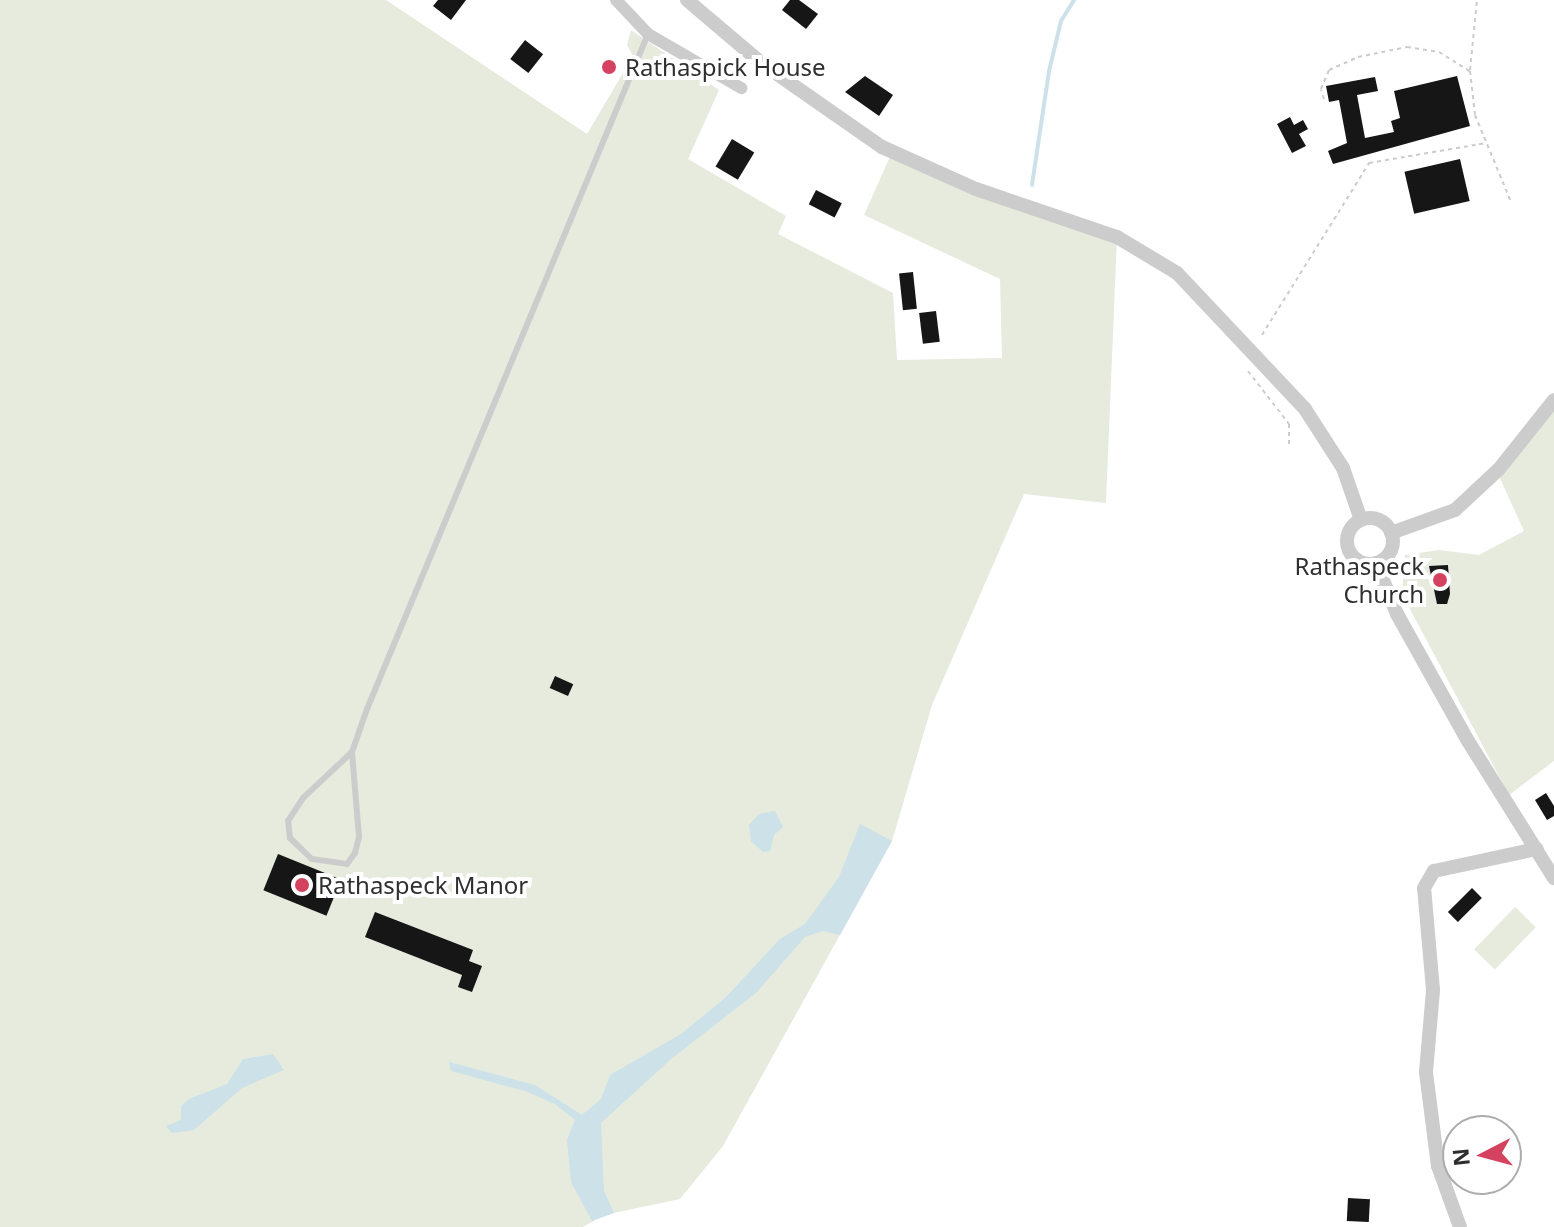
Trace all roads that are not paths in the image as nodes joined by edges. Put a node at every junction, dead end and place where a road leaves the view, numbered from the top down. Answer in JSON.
{"nodes":[{"id":1,"x":616,"y":0,"type":"edge"},
{"id":2,"x":687,"y":0,"type":"edge"},
{"id":3,"x":648,"y":34,"type":"junction"},
{"id":4,"x":741,"y":88,"type":"dead end"},
{"id":5,"x":1554,"y":400,"type":"edge"},
{"id":6,"x":1361,"y":520,"type":"junction"},
{"id":7,"x":1391,"y":533,"type":"junction"},
{"id":8,"x":1376,"y":563,"type":"junction"},
{"id":9,"x":352,"y":752,"type":"junction"},
{"id":10,"x":1537,"y":849,"type":"junction"},
{"id":11,"x":1554,"y":878,"type":"edge"},
{"id":12,"x":1460,"y":1227,"type":"edge"}],
"edges":[{"from":1,"to":3,"type":"street"},
{"from":2,"to":6,"type":"street"},
{"from":3,"to":4,"type":"street"},
{"from":3,"to":9,"type":"lane"},
{"from":5,"to":7,"type":"street"},
{"from":6,"to":7,"type":"street"},
{"from":6,"to":8,"type":"street"},
{"from":7,"to":8,"type":"street"},
{"from":8,"to":10,"type":"street"},
{"from":9,"to":9,"type":"lane"},
{"from":10,"to":11,"type":"street"},
{"from":10,"to":12,"type":"street"}]}
